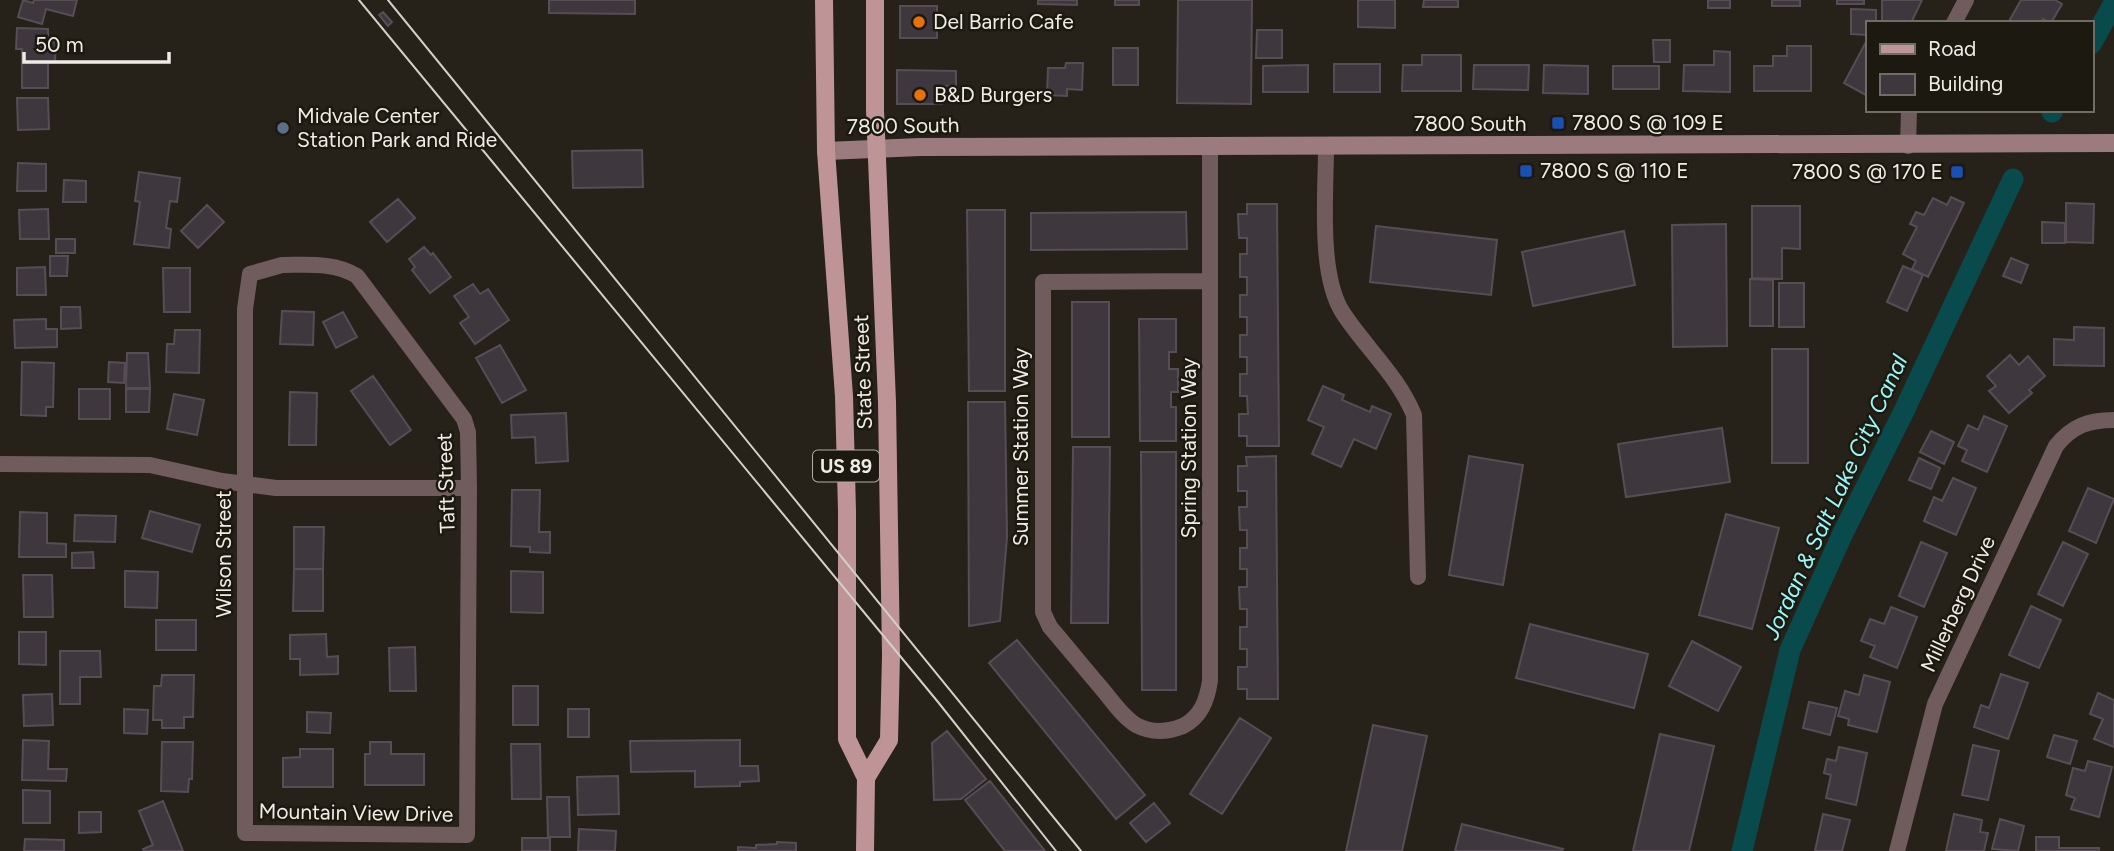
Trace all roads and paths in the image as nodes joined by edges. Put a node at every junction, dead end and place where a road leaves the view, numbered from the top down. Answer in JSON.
{"nodes":[{"id":1,"x":824,"y":0,"type":"edge"},
{"id":2,"x":875,"y":0,"type":"edge"},
{"id":3,"x":1966,"y":0,"type":"edge"},
{"id":4,"x":1955,"y":21,"type":"edge"},
{"id":5,"x":1909,"y":112,"type":"edge"},
{"id":6,"x":2114,"y":144,"type":"edge"},
{"id":7,"x":1908,"y":146,"type":"junction"},
{"id":8,"x":1210,"y":147,"type":"junction"},
{"id":9,"x":876,"y":148,"type":"junction"},
{"id":10,"x":1326,"y":148,"type":"junction"},
{"id":11,"x":826,"y":151,"type":"junction"},
{"id":12,"x":250,"y":274,"type":"joint"},
{"id":13,"x":1210,"y":281,"type":"junction"},
{"id":14,"x":2114,"y":420,"type":"edge"},
{"id":15,"x":0,"y":464,"type":"edge"},
{"id":16,"x":245,"y":485,"type":"junction"},
{"id":17,"x":469,"y":488,"type":"junction"},
{"id":18,"x":1418,"y":577,"type":"dead end"},
{"id":19,"x":1043,"y":612,"type":"joint"},
{"id":20,"x":866,"y":778,"type":"junction"},
{"id":21,"x":245,"y":833,"type":"joint"},
{"id":22,"x":331,"y":834,"type":"junction"},
{"id":23,"x":467,"y":835,"type":"joint"},
{"id":24,"x":330,"y":851,"type":"edge"},
{"id":25,"x":865,"y":851,"type":"edge"},
{"id":26,"x":1897,"y":851,"type":"edge"}],
"edges":[{"from":1,"to":11,"type":"main road","name":"State Street","number":"US 89"},
{"from":2,"to":9,"type":"main road","name":"State Street"},
{"from":3,"to":4,"type":"street"},
{"from":5,"to":7,"type":"street"},
{"from":6,"to":7,"type":"main road","name":"7800 South"},
{"from":7,"to":10,"type":"main road","name":"7800 South"},
{"from":8,"to":9,"type":"main road","name":"7800 South"},
{"from":8,"to":10,"type":"main road","name":"7800 South"},
{"from":8,"to":13,"type":"street","name":"Spring Station Way"},
{"from":9,"to":11,"type":"main road","name":"7800 South"},
{"from":9,"to":20,"type":"main road","name":"State Street"},
{"from":10,"to":18,"type":"street"},
{"from":11,"to":20,"type":"main road","name":"State Street","number":"US 89"},
{"from":12,"to":16,"type":"street","name":"Wilson Street"},
{"from":12,"to":17,"type":"street","name":"Taft Street"},
{"from":13,"to":19,"type":"street","name":"Summer Station Way"},
{"from":13,"to":19,"type":"street","name":"Spring Station Way"},
{"from":14,"to":26,"type":"street","name":"Millerberg Drive"},
{"from":15,"to":16,"type":"street"},
{"from":16,"to":17,"type":"street"},
{"from":16,"to":21,"type":"street","name":"Wilson Street"},
{"from":17,"to":23,"type":"street","name":"Taft Street"},
{"from":20,"to":25,"type":"main road","name":"State Street","number":"US 89"},
{"from":21,"to":22,"type":"street","name":"Mountain View Drive"},
{"from":22,"to":23,"type":"street","name":"Mountain View Drive"},
{"from":22,"to":24,"type":"street"}]}
